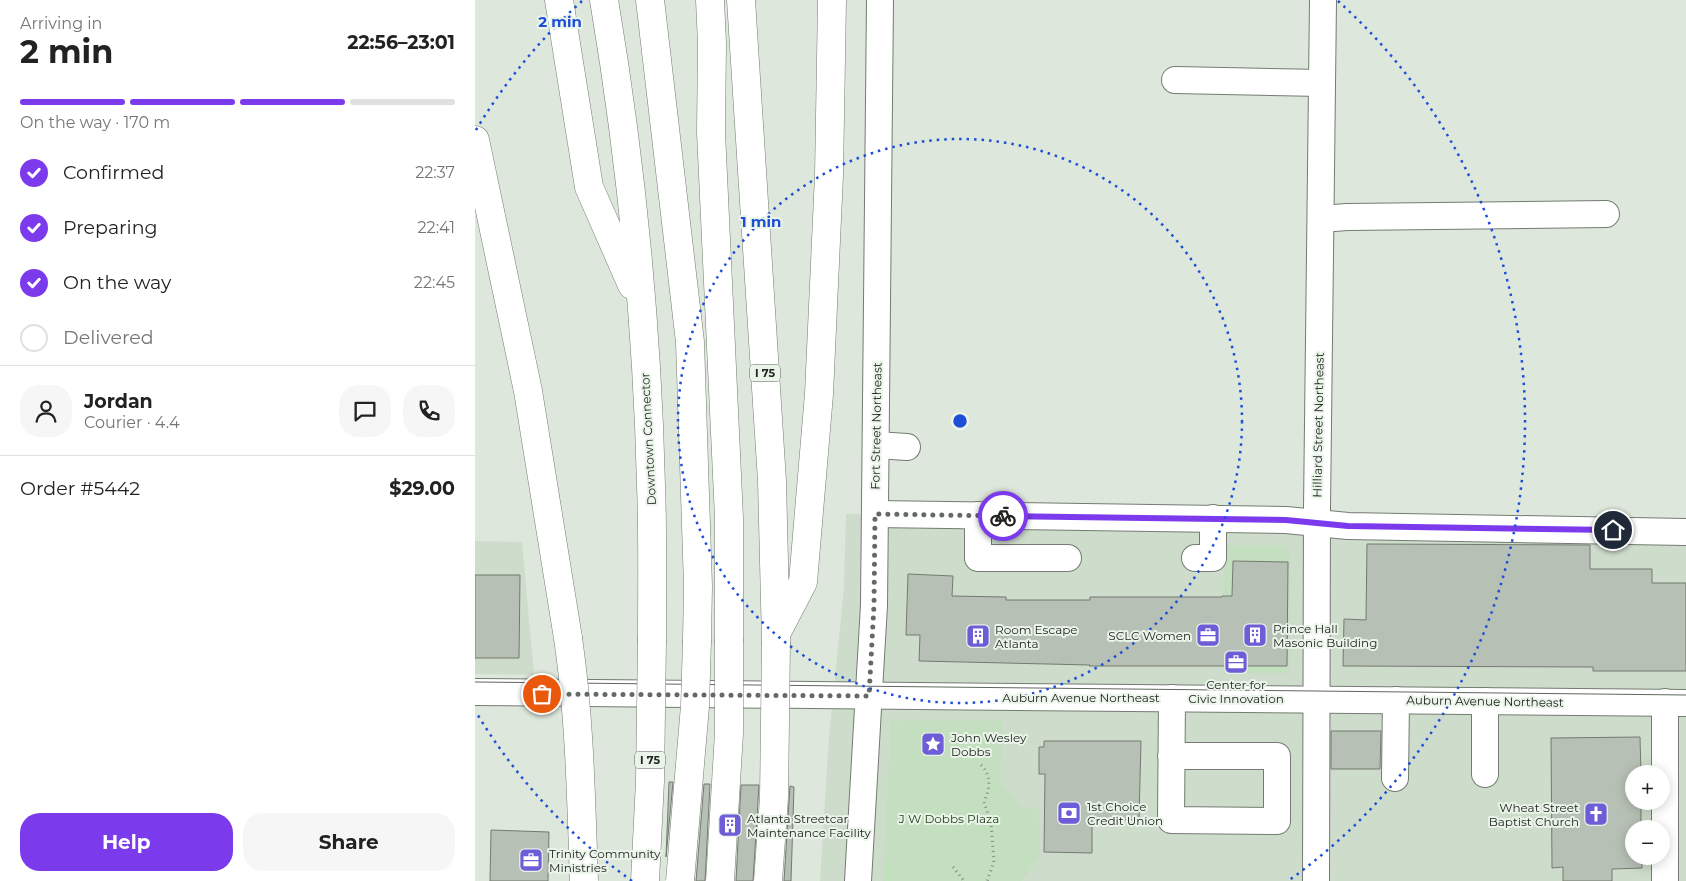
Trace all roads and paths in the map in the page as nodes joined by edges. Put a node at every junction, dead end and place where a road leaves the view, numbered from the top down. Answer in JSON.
{"nodes":[{"id":1,"x":559,"y":0,"type":"edge"},
{"id":2,"x":604,"y":0,"type":"edge"},
{"id":3,"x":650,"y":0,"type":"edge"},
{"id":4,"x":691,"y":0,"type":"edge"},
{"id":5,"x":710,"y":0,"type":"edge"},
{"id":6,"x":741,"y":0,"type":"edge"},
{"id":7,"x":832,"y":0,"type":"edge"},
{"id":8,"x":880,"y":0,"type":"edge"},
{"id":9,"x":1323,"y":0,"type":"edge"},
{"id":10,"x":1175,"y":80,"type":"dead end"},
{"id":11,"x":1322,"y":83,"type":"junction"},
{"id":12,"x":711,"y":132,"type":"junction"},
{"id":13,"x":475,"y":140,"type":"edge"},
{"id":14,"x":1606,"y":214,"type":"dead end"},
{"id":15,"x":1321,"y":219,"type":"junction"},
{"id":16,"x":642,"y":307,"type":"junction"},
{"id":17,"x":876,"y":445,"type":"junction"},
{"id":18,"x":907,"y":447,"type":"dead end"},
{"id":19,"x":875,"y":514,"type":"junction"},
{"id":20,"x":979,"y":515,"type":"junction"},
{"id":21,"x":1213,"y":518,"type":"junction"},
{"id":22,"x":1317,"y":523,"type":"junction"},
{"id":23,"x":1686,"y":532,"type":"edge"},
{"id":24,"x":1068,"y":558,"type":"dead end"},
{"id":25,"x":1195,"y":558,"type":"dead end"},
{"id":26,"x":776,"y":638,"type":"junction"},
{"id":27,"x":475,"y":692,"type":"edge"},
{"id":28,"x":869,"y":696,"type":"junction"},
{"id":29,"x":1172,"y":698,"type":"junction"},
{"id":30,"x":1317,"y":699,"type":"junction"},
{"id":31,"x":1396,"y":700,"type":"junction"},
{"id":32,"x":1485,"y":700,"type":"junction"},
{"id":33,"x":1675,"y":703,"type":"edge"},
{"id":34,"x":1171,"y":756,"type":"junction"},
{"id":35,"x":1277,"y":756,"type":"junction"},
{"id":36,"x":1317,"y":757,"type":"junction"},
{"id":37,"x":981,"y":765,"type":"dead end"},
{"id":38,"x":1485,"y":774,"type":"dead end"},
{"id":39,"x":1395,"y":778,"type":"dead end"},
{"id":40,"x":953,"y":866,"type":"dead end"},
{"id":41,"x":584,"y":881,"type":"edge"},
{"id":42,"x":645,"y":881,"type":"edge"},
{"id":43,"x":680,"y":881,"type":"edge"},
{"id":44,"x":720,"y":881,"type":"edge"},
{"id":45,"x":769,"y":881,"type":"edge"},
{"id":46,"x":858,"y":881,"type":"edge"},
{"id":47,"x":964,"y":881,"type":"edge"},
{"id":48,"x":987,"y":881,"type":"edge"},
{"id":49,"x":1316,"y":881,"type":"edge"},
{"id":50,"x":1665,"y":881,"type":"edge"}],
"edges":[{"from":1,"to":16,"type":"highway"},
{"from":2,"to":16,"type":"highway","name":"Downtown Connector","number":"I 75"},
{"from":3,"to":43,"type":"highway","bridge":true},
{"from":4,"to":12,"type":"highway"},
{"from":5,"to":12,"type":"highway"},
{"from":6,"to":26,"type":"highway","number":"I 75"},
{"from":7,"to":26,"type":"highway"},
{"from":8,"to":17,"type":"street","name":"Fort Street Northeast"},
{"from":9,"to":11,"type":"street","name":"Hilliard Street Northeast"},
{"from":10,"to":11,"type":"street"},
{"from":11,"to":15,"type":"street","name":"Hilliard Street Northeast"},
{"from":12,"to":44,"type":"highway","bridge":true},
{"from":13,"to":41,"type":"highway","bridge":true},
{"from":14,"to":15,"type":"street"},
{"from":15,"to":22,"type":"street","name":"Hilliard Street Northeast"},
{"from":16,"to":42,"type":"highway","name":"Downtown Connector","number":"I 75","bridge":true},
{"from":17,"to":18,"type":"street"},
{"from":17,"to":19,"type":"street","name":"Fort Street Northeast"},
{"from":19,"to":20,"type":"street"},
{"from":19,"to":28,"type":"street","name":"Fort Street Northeast"},
{"from":20,"to":21,"type":"street"},
{"from":20,"to":24,"type":"street"},
{"from":21,"to":22,"type":"street"},
{"from":21,"to":25,"type":"street"},
{"from":22,"to":23,"type":"street"},
{"from":22,"to":30,"type":"street","name":"Hilliard Street Northeast"},
{"from":26,"to":45,"type":"highway","number":"I 75","bridge":true},
{"from":27,"to":28,"type":"street","name":"Auburn Avenue Northeast"},
{"from":28,"to":29,"type":"street","name":"Auburn Avenue Northeast"},
{"from":28,"to":46,"type":"street","name":"Fort Street Northeast"},
{"from":29,"to":30,"type":"street","name":"Auburn Avenue Northeast"},
{"from":29,"to":34,"type":"street"},
{"from":30,"to":31,"type":"street","name":"Auburn Avenue Northeast"},
{"from":30,"to":36,"type":"street","name":"Hilliard Street Northeast"},
{"from":31,"to":32,"type":"street","name":"Auburn Avenue Northeast"},
{"from":31,"to":39,"type":"street"},
{"from":32,"to":33,"type":"street","name":"Auburn Avenue Northeast"},
{"from":32,"to":38,"type":"street"},
{"from":33,"to":50,"type":"street"},
{"from":34,"to":35,"type":"street"},
{"from":34,"to":35,"type":"street"},
{"from":35,"to":36,"type":"street"},
{"from":36,"to":49,"type":"street","name":"Hilliard Street Northeast"},
{"from":37,"to":48,"type":"path"},
{"from":40,"to":47,"type":"path"}]}
